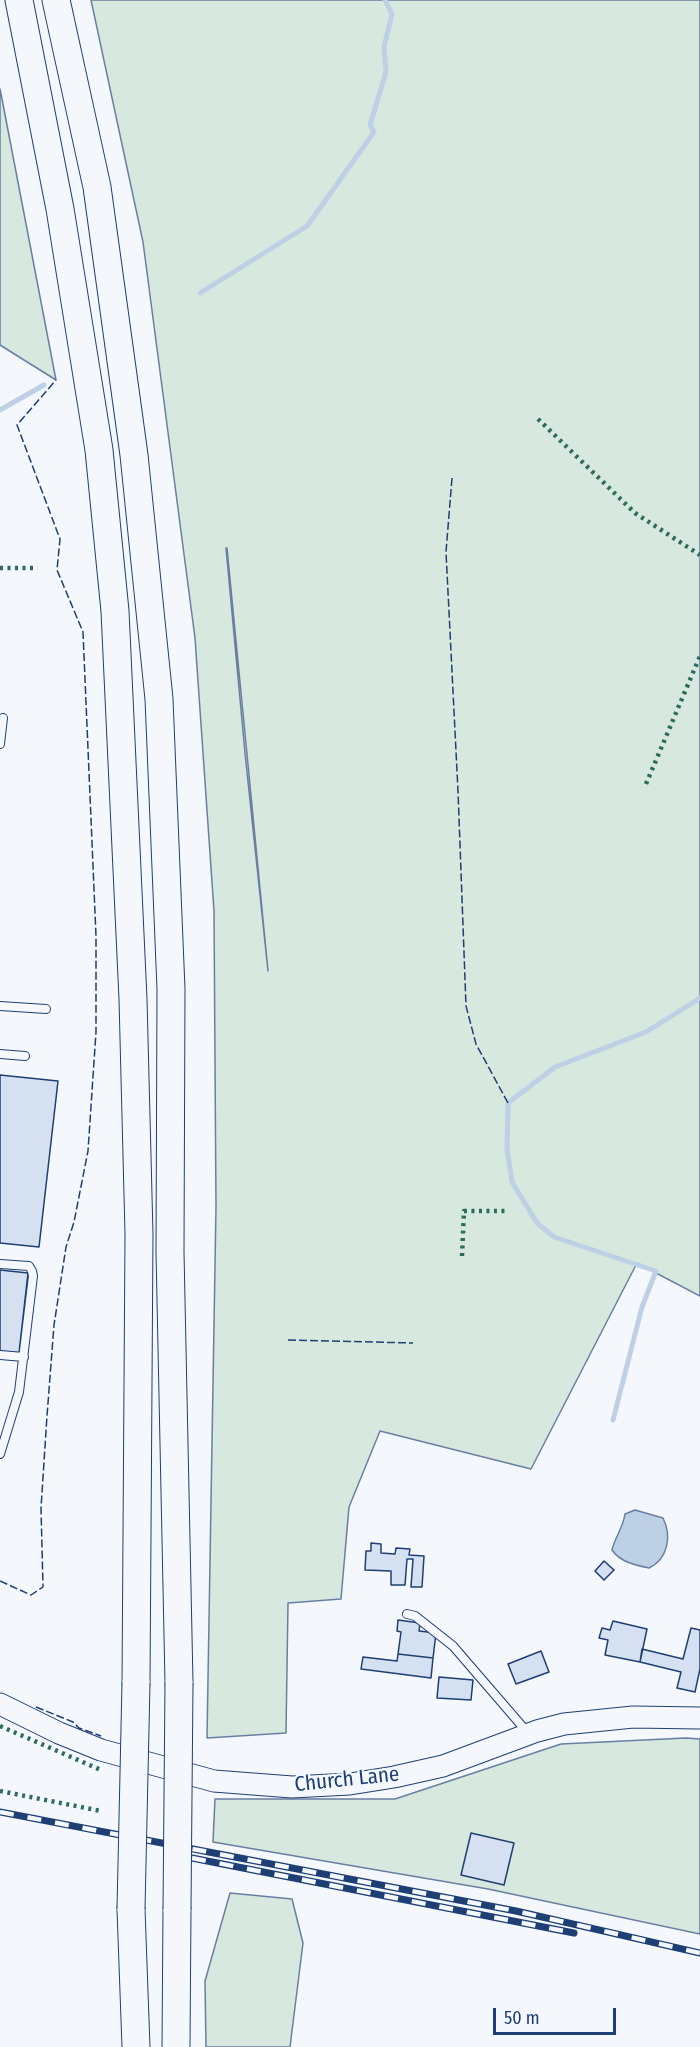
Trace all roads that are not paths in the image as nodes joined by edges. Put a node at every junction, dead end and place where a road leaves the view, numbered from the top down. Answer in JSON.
{"nodes":[{"id":1,"x":19,"y":0,"type":"edge"},
{"id":2,"x":56,"y":0,"type":"edge"},
{"id":3,"x":3,"y":718,"type":"dead end"},
{"id":4,"x":0,"y":744,"type":"edge"},
{"id":5,"x":0,"y":1006,"type":"edge"},
{"id":6,"x":46,"y":1009,"type":"dead end"},
{"id":7,"x":0,"y":1054,"type":"edge"},
{"id":8,"x":25,"y":1056,"type":"dead end"},
{"id":9,"x":0,"y":1264,"type":"edge"},
{"id":10,"x":0,"y":1355,"type":"edge"},
{"id":11,"x":24,"y":1358,"type":"junction"},
{"id":12,"x":0,"y":1454,"type":"edge"},
{"id":13,"x":407,"y":1614,"type":"dead end"},
{"id":14,"x":0,"y":1704,"type":"edge"},
{"id":15,"x":699,"y":1716,"type":"edge"},
{"id":16,"x":529,"y":1734,"type":"junction"},
{"id":17,"x":136,"y":2045,"type":"edge"},
{"id":18,"x":177,"y":2047,"type":"edge"}],
"edges":[{"from":1,"to":17,"type":"highway","bridge":true},
{"from":2,"to":18,"type":"highway","bridge":true},
{"from":3,"to":4,"type":"lane"},
{"from":5,"to":6,"type":"lane"},
{"from":7,"to":8,"type":"lane"},
{"from":9,"to":11,"type":"lane"},
{"from":10,"to":11,"type":"lane"},
{"from":11,"to":12,"type":"lane"},
{"from":13,"to":16,"type":"lane"},
{"from":14,"to":16,"type":"street","name":"Church Lane"},
{"from":15,"to":16,"type":"street","name":"Church Lane"}]}
